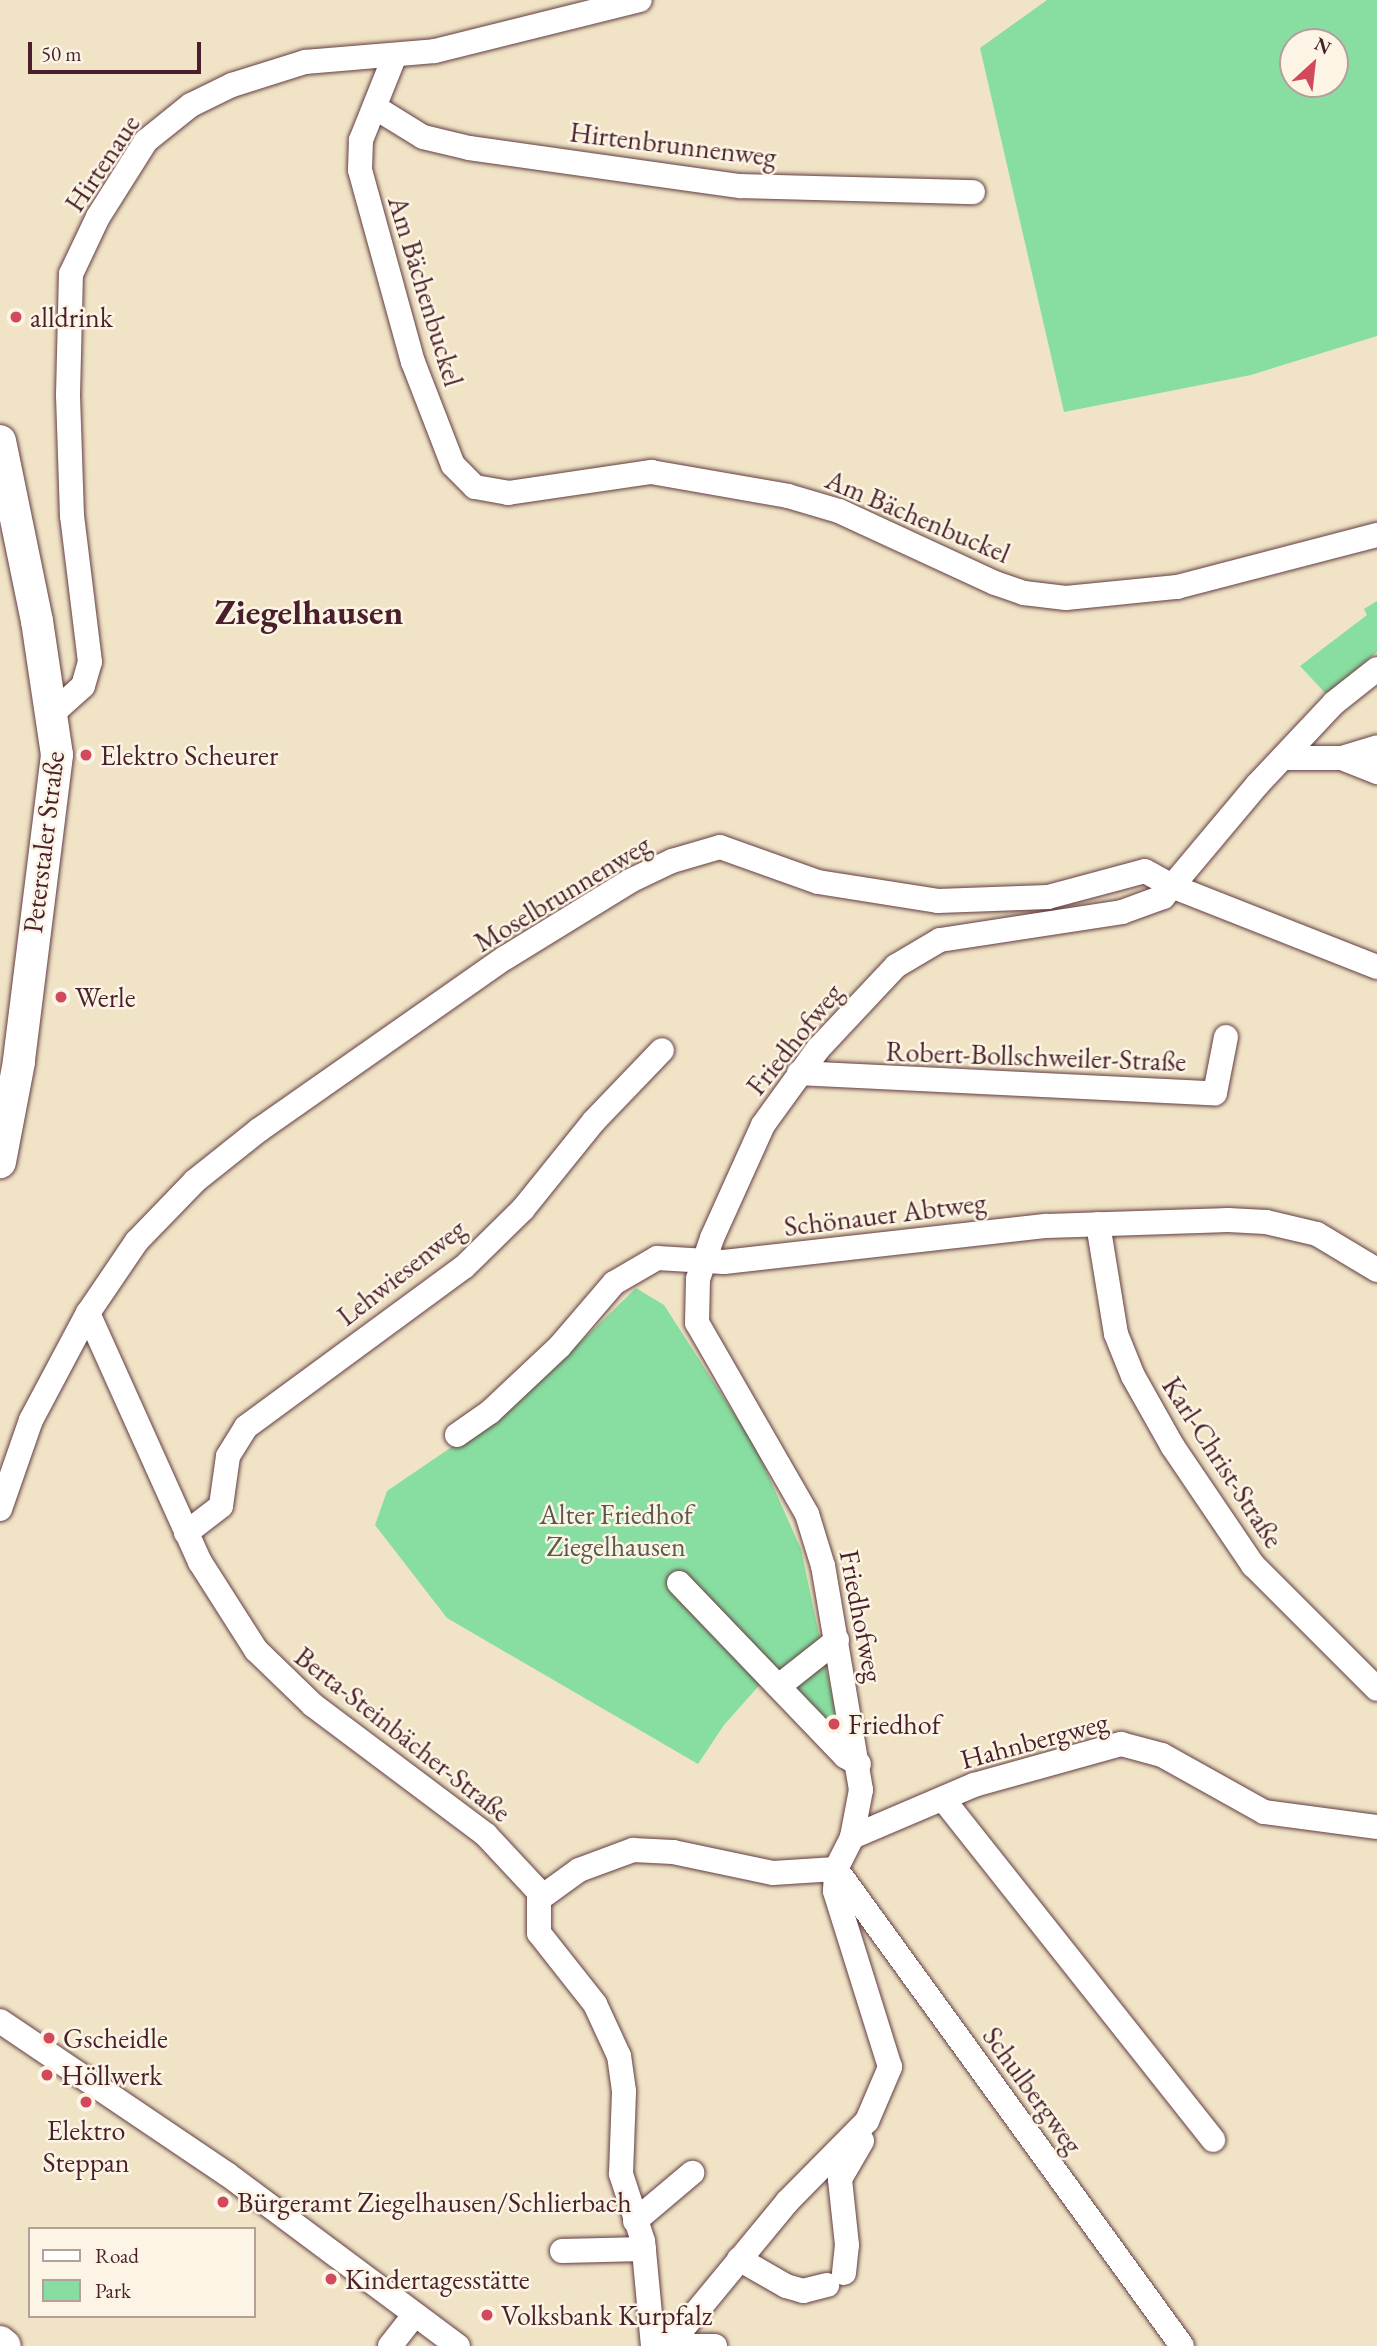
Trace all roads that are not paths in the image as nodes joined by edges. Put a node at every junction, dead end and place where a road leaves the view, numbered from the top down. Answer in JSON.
{"nodes":[{"id":1,"x":640,"y":0,"type":"edge"},
{"id":2,"x":395,"y":55,"type":"junction"},
{"id":3,"x":376,"y":108,"type":"junction"},
{"id":4,"x":972,"y":192,"type":"dead end"},
{"id":5,"x":0,"y":441,"type":"edge"},
{"id":6,"x":1377,"y":535,"type":"edge"},
{"id":7,"x":1377,"y":669,"type":"edge"},
{"id":8,"x":53,"y":713,"type":"junction"},
{"id":9,"x":1373,"y":757,"type":"edge"},
{"id":10,"x":1283,"y":758,"type":"junction"},
{"id":11,"x":1174,"y":887,"type":"junction"},
{"id":12,"x":1377,"y":967,"type":"edge"},
{"id":13,"x":1226,"y":1037,"type":"dead end"},
{"id":14,"x":662,"y":1050,"type":"dead end"},
{"id":15,"x":799,"y":1073,"type":"junction"},
{"id":16,"x":5,"y":1120,"type":"edge"},
{"id":17,"x":0,"y":1162,"type":"edge"},
{"id":18,"x":1098,"y":1224,"type":"junction"},
{"id":19,"x":704,"y":1259,"type":"junction"},
{"id":20,"x":1377,"y":1270,"type":"edge"},
{"id":21,"x":88,"y":1313,"type":"junction"},
{"id":22,"x":457,"y":1435,"type":"dead end"},
{"id":23,"x":0,"y":1508,"type":"edge"},
{"id":24,"x":186,"y":1533,"type":"junction"},
{"id":25,"x":679,"y":1583,"type":"dead end"},
{"id":26,"x":837,"y":1640,"type":"junction"},
{"id":27,"x":779,"y":1686,"type":"junction"},
{"id":28,"x":1377,"y":1689,"type":"edge"},
{"id":29,"x":859,"y":1764,"type":"junction"},
{"id":30,"x":943,"y":1799,"type":"junction"},
{"id":31,"x":1377,"y":1827,"type":"edge"},
{"id":32,"x":852,"y":1837,"type":"junction"},
{"id":33,"x":836,"y":1869,"type":"junction"},
{"id":34,"x":542,"y":1895,"type":"junction"},
{"id":35,"x":0,"y":2021,"type":"edge"},
{"id":36,"x":867,"y":2121,"type":"junction"},
{"id":37,"x":1213,"y":2140,"type":"dead end"},
{"id":38,"x":692,"y":2173,"type":"dead end"},
{"id":39,"x":635,"y":2221,"type":"junction"},
{"id":40,"x":643,"y":2249,"type":"junction"},
{"id":41,"x":562,"y":2251,"type":"dead end"},
{"id":42,"x":739,"y":2259,"type":"junction"},
{"id":43,"x":414,"y":2315,"type":"junction"},
{"id":44,"x":0,"y":2342,"type":"edge"},
{"id":45,"x":661,"y":2345,"type":"edge"},
{"id":46,"x":5,"y":2346,"type":"edge"},
{"id":47,"x":390,"y":2346,"type":"edge"},
{"id":48,"x":458,"y":2346,"type":"edge"},
{"id":49,"x":715,"y":2346,"type":"edge"},
{"id":50,"x":1182,"y":2346,"type":"edge"}],
"edges":[{"from":1,"to":2,"type":"street","name":"Hirtenaue"},
{"from":2,"to":3,"type":"street","name":"Am Bächenbuckel"},
{"from":2,"to":8,"type":"street","name":"Hirtenaue"},
{"from":3,"to":4,"type":"street","name":"Hirtenbrunnenweg"},
{"from":3,"to":6,"type":"street","name":"Am Bächenbuckel"},
{"from":5,"to":8,"type":"main road","name":"Peterstaler Straße"},
{"from":7,"to":10,"type":"street"},
{"from":8,"to":16,"type":"main road","name":"Peterstaler Straße"},
{"from":9,"to":10,"type":"street"},
{"from":10,"to":11,"type":"street"},
{"from":11,"to":12,"type":"street","name":"Moselbrunnenweg"},
{"from":11,"to":15,"type":"street","name":"Friedhofweg"},
{"from":11,"to":21,"type":"street","name":"Moselbrunnenweg"},
{"from":13,"to":15,"type":"street","name":"Robert-Bollschweiler-Straße"},
{"from":14,"to":24,"type":"street","name":"Lehwiesenweg"},
{"from":15,"to":19,"type":"street","name":"Friedhofweg"},
{"from":16,"to":17,"type":"main road","name":"Peterstaler Straße"},
{"from":18,"to":19,"type":"street","name":"Schönauer Abtweg"},
{"from":18,"to":20,"type":"street","name":"Schönauer Abtweg"},
{"from":18,"to":28,"type":"street","name":"Karl-Christ-Straße"},
{"from":19,"to":22,"type":"street","name":"Schönauer Abtweg"},
{"from":19,"to":26,"type":"street","name":"Friedhofweg"},
{"from":21,"to":23,"type":"street","name":"Moselbrunnenweg"},
{"from":21,"to":24,"type":"street","name":"Berta-Steinbächer-Straße"},
{"from":24,"to":34,"type":"street","name":"Berta-Steinbächer-Straße"},
{"from":25,"to":27,"type":"street"},
{"from":26,"to":27,"type":"street"},
{"from":26,"to":29,"type":"street","name":"Friedhofweg"},
{"from":27,"to":29,"type":"street"},
{"from":29,"to":32,"type":"street","name":"Friedhofweg"},
{"from":30,"to":31,"type":"street","name":"Hahnbergweg"},
{"from":30,"to":32,"type":"street","name":"Hahnbergweg"},
{"from":30,"to":37,"type":"street","name":"Hahnbergweg"},
{"from":32,"to":33,"type":"street","name":"Friedhofweg"},
{"from":33,"to":34,"type":"street"},
{"from":33,"to":36,"type":"street"},
{"from":33,"to":50,"type":"street","name":"Schulbergweg"},
{"from":34,"to":39,"type":"street"},
{"from":35,"to":43,"type":"street"},
{"from":36,"to":42,"type":"street"},
{"from":36,"to":42,"type":"street"},
{"from":38,"to":39,"type":"street"},
{"from":39,"to":40,"type":"street"},
{"from":40,"to":41,"type":"street"},
{"from":40,"to":45,"type":"street"},
{"from":42,"to":45,"type":"street"},
{"from":43,"to":47,"type":"street"},
{"from":43,"to":48,"type":"street"},
{"from":44,"to":46,"type":"main road"},
{"from":45,"to":49,"type":"street"}]}
